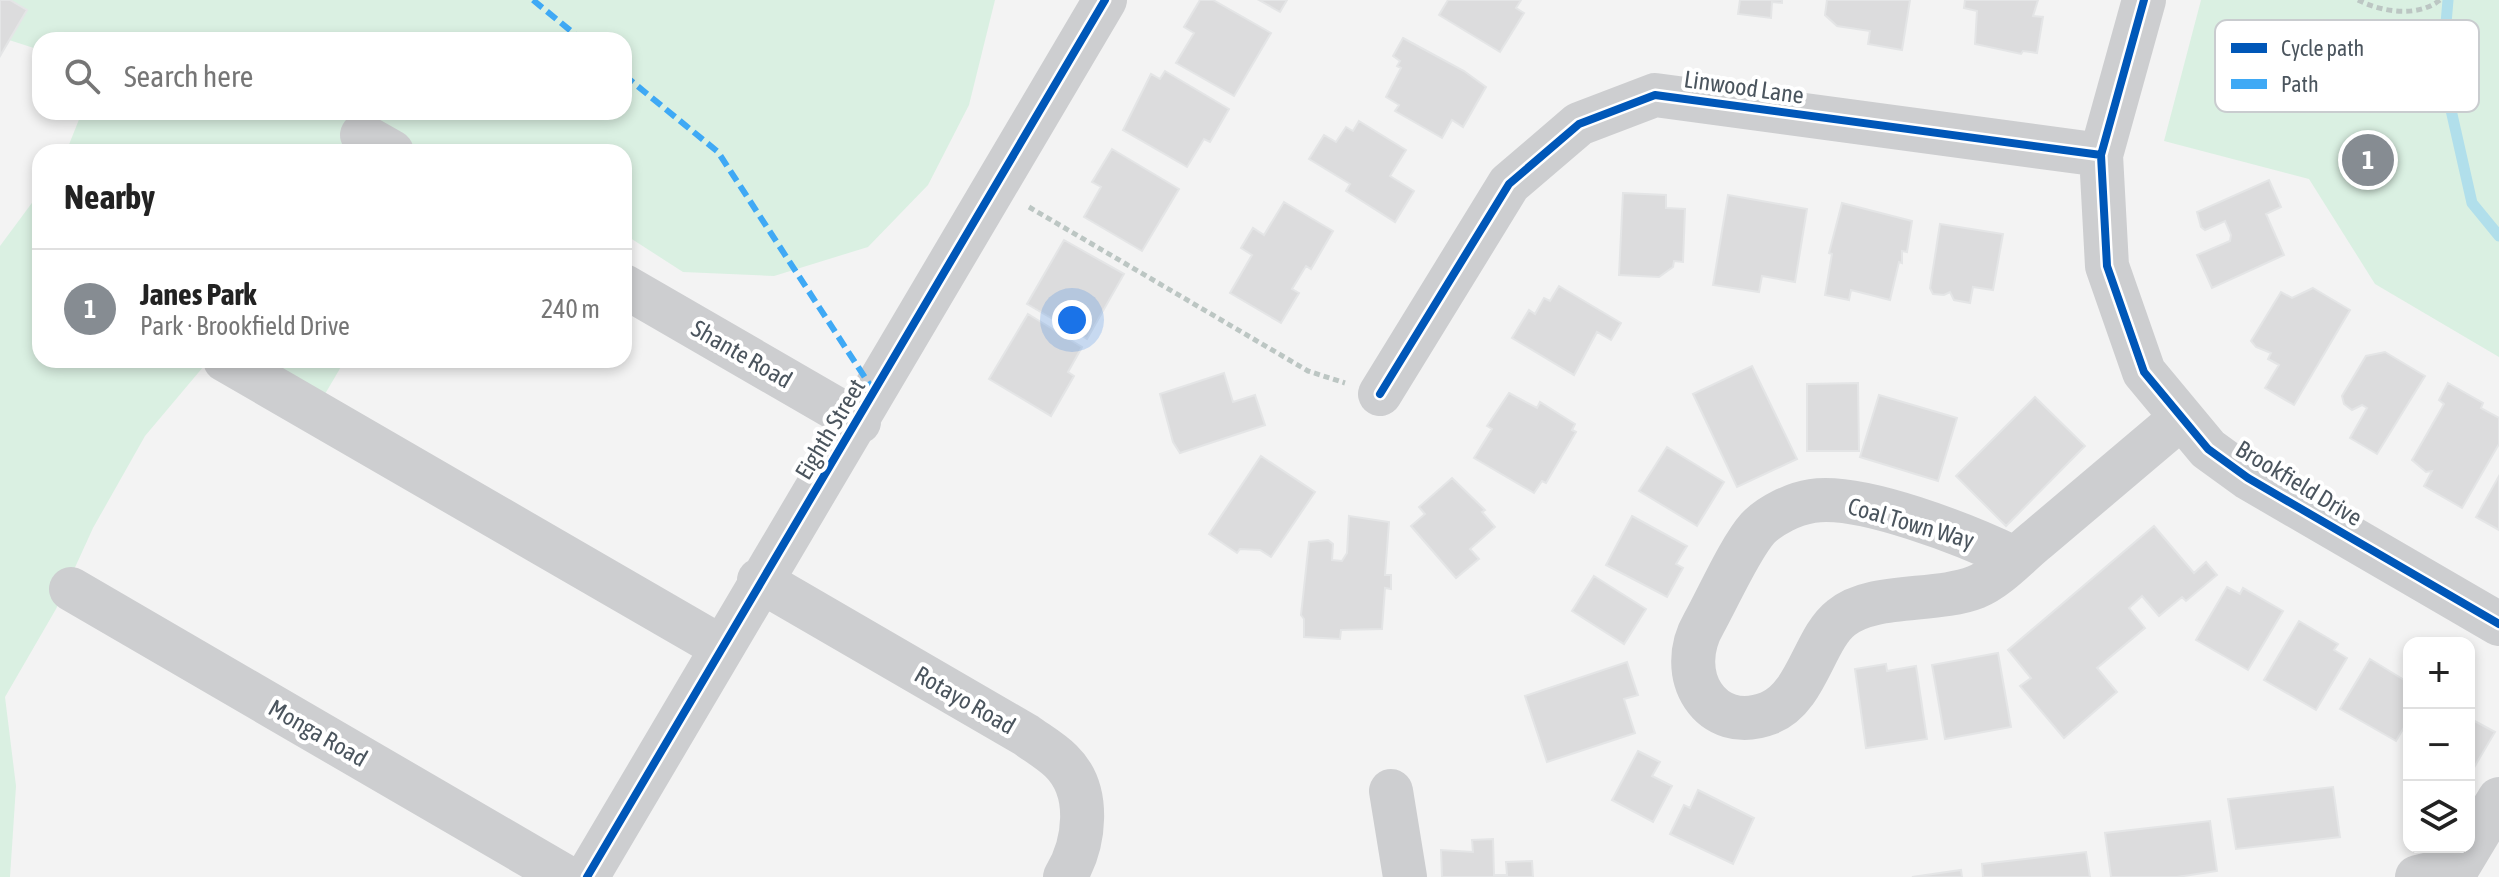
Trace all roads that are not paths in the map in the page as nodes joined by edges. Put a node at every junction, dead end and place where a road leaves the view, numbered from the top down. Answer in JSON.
{"nodes":[{"id":1,"x":1105,"y":0,"type":"edge"},
{"id":2,"x":2144,"y":0,"type":"edge"},
{"id":3,"x":2101,"y":155,"type":"junction"},
{"id":4,"x":632,"y":291,"type":"edge"},
{"id":5,"x":239,"y":368,"type":"edge"},
{"id":6,"x":1380,"y":394,"type":"road end"},
{"id":7,"x":2181,"y":418,"type":"junction"},
{"id":8,"x":859,"y":422,"type":"junction"},
{"id":9,"x":2014,"y":558,"type":"junction"},
{"id":10,"x":759,"y":580,"type":"junction"},
{"id":11,"x":71,"y":589,"type":"dead end"},
{"id":12,"x":2499,"y":624,"type":"edge"},
{"id":13,"x":721,"y":647,"type":"junction"},
{"id":14,"x":1391,"y":791,"type":"dead end"},
{"id":15,"x":2499,"y":799,"type":"edge"},
{"id":16,"x":566,"y":877,"type":"edge"},
{"id":17,"x":587,"y":877,"type":"edge"},
{"id":18,"x":1065,"y":877,"type":"edge"},
{"id":19,"x":1405,"y":877,"type":"edge"},
{"id":20,"x":2417,"y":877,"type":"edge"}],
"edges":[{"from":1,"to":8,"type":"street","name":"Eighth Street"},
{"from":2,"to":3,"type":"street","name":"Brookfield Drive"},
{"from":3,"to":6,"type":"street","name":"Linwood Lane"},
{"from":3,"to":7,"type":"street","name":"Brookfield Drive"},
{"from":4,"to":8,"type":"street","name":"Shante Road"},
{"from":5,"to":13,"type":"street"},
{"from":7,"to":9,"type":"street","name":"Coal Town Way"},
{"from":7,"to":12,"type":"street","name":"Brookfield Drive"},
{"from":8,"to":10,"type":"street","name":"Eighth Street"},
{"from":9,"to":9,"type":"street","name":"Coal Town Way"},
{"from":10,"to":13,"type":"street","name":"Eighth Street"},
{"from":10,"to":18,"type":"street","name":"Rotayo Road"},
{"from":11,"to":16,"type":"street","name":"Monga Road"},
{"from":13,"to":17,"type":"street","name":"Eighth Street"},
{"from":14,"to":19,"type":"street"},
{"from":15,"to":20,"type":"street"}]}
